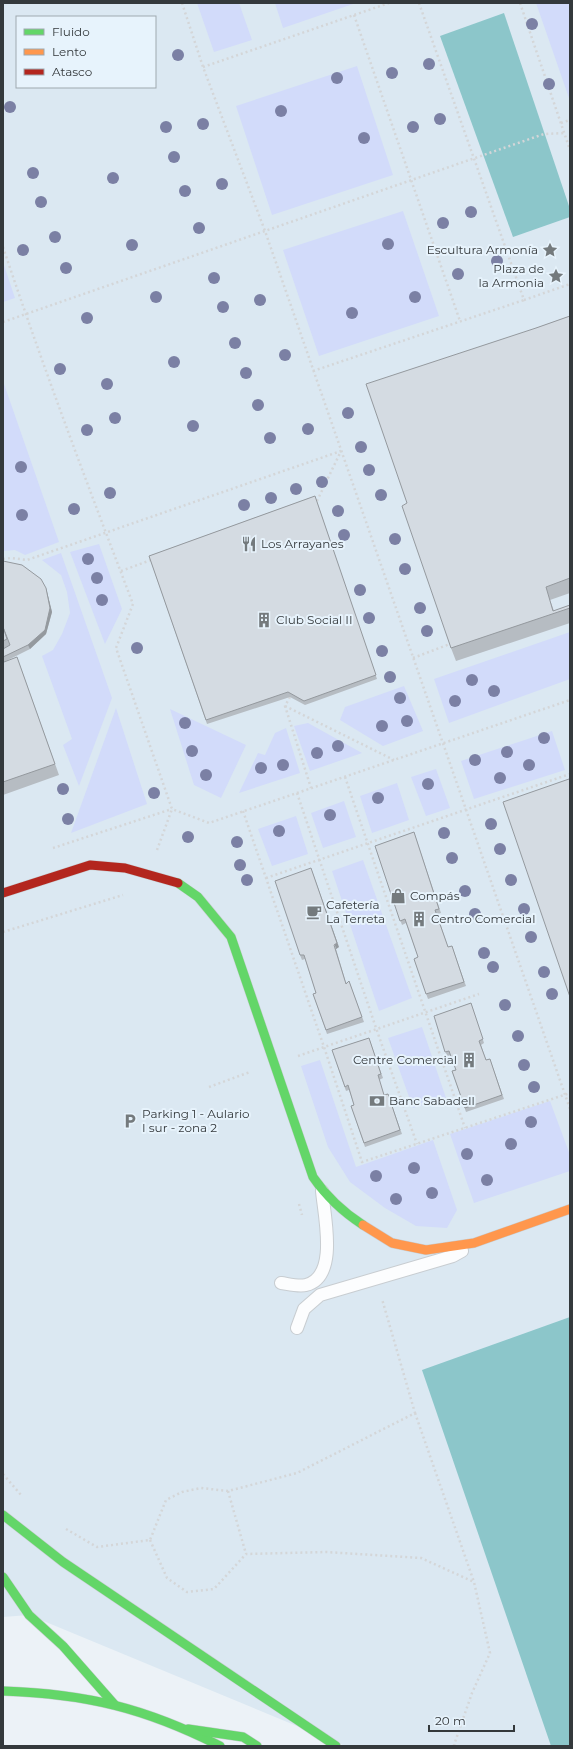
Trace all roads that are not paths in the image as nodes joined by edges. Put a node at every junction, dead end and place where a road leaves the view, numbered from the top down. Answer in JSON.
{"nodes":[{"id":1,"x":3,"y":893,"type":"edge"},
{"id":2,"x":322,"y":1190,"type":"junction"},
{"id":3,"x":570,"y":1208,"type":"edge"},
{"id":4,"x":474,"y":1243,"type":"junction"},
{"id":5,"x":281,"y":1283,"type":"dead end"},
{"id":6,"x":297,"y":1328,"type":"dead end"},
{"id":7,"x":3,"y":1515,"type":"edge"},
{"id":8,"x":3,"y":1577,"type":"edge"},
{"id":9,"x":3,"y":1691,"type":"edge"},
{"id":10,"x":114,"y":1704,"type":"junction"},
{"id":11,"x":188,"y":1729,"type":"junction"},
{"id":12,"x":220,"y":1746,"type":"edge"},
{"id":13,"x":257,"y":1746,"type":"edge"},
{"id":14,"x":336,"y":1746,"type":"edge"}],
"edges":[{"from":1,"to":2,"type":"main road"},
{"from":2,"to":4,"type":"main road"},
{"from":2,"to":5,"type":"lane"},
{"from":3,"to":4,"type":"main road"},
{"from":4,"to":6,"type":"lane"},
{"from":7,"to":14,"type":"main road"},
{"from":8,"to":10,"type":"main road"},
{"from":9,"to":10,"type":"main road"},
{"from":10,"to":11,"type":"main road"},
{"from":11,"to":12,"type":"main road"},
{"from":11,"to":13,"type":"main road"}]}
